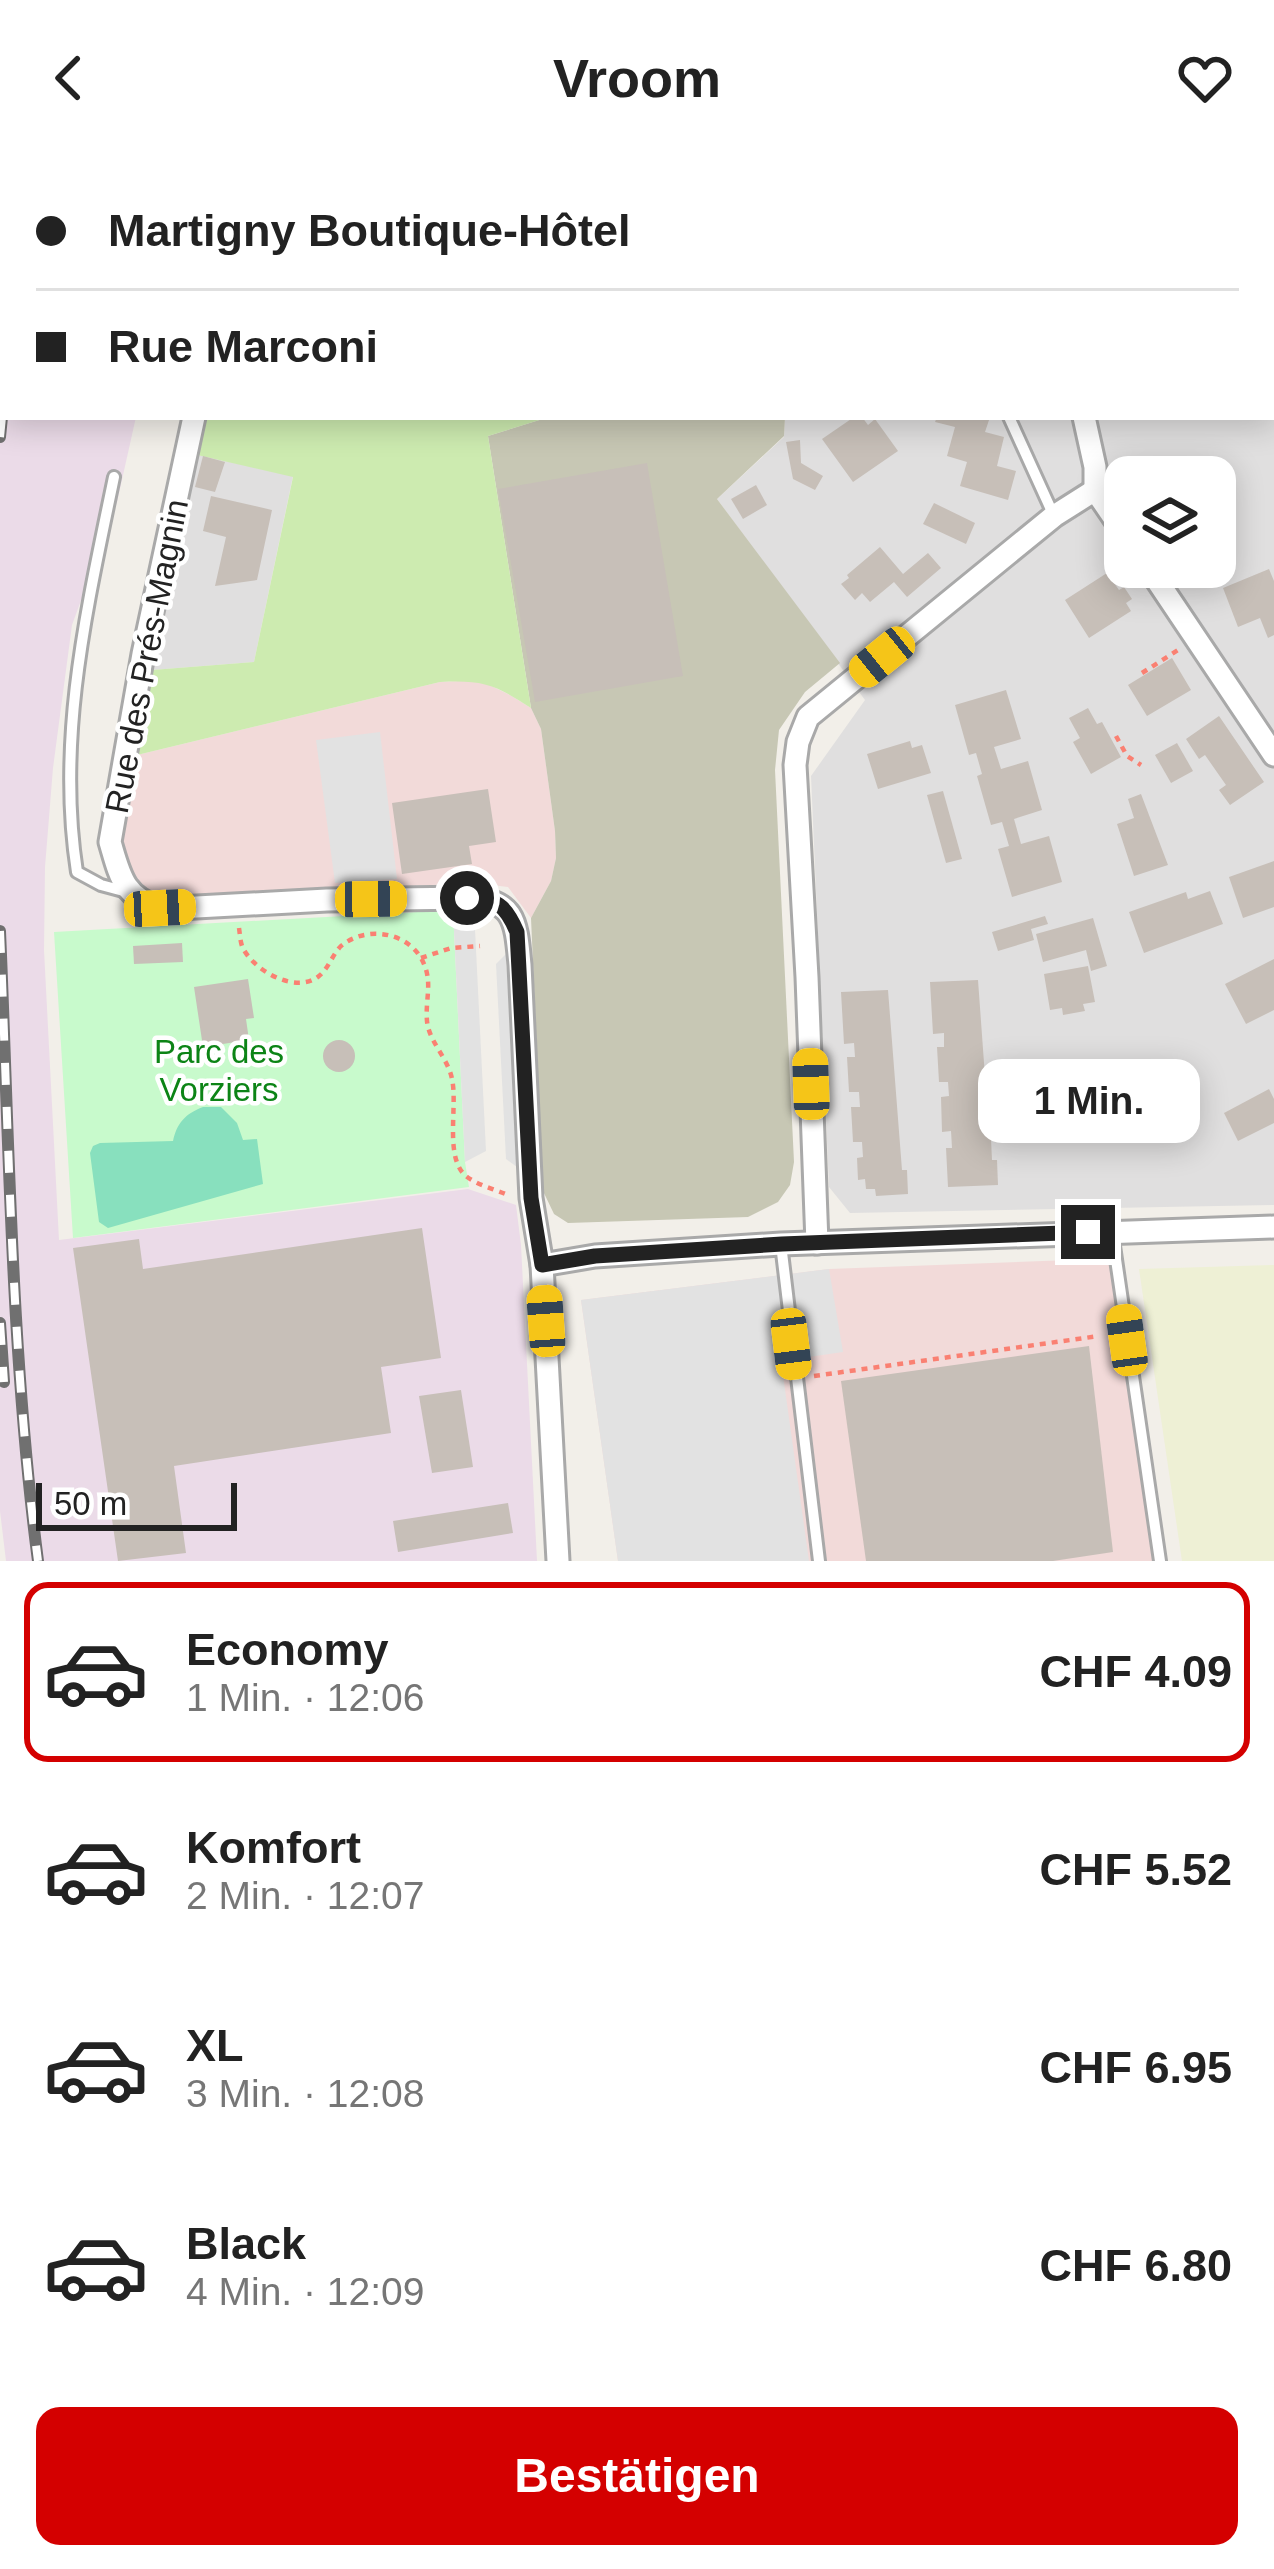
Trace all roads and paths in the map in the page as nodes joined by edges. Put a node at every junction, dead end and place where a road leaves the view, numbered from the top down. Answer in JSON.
{"nodes":[{"id":1,"x":193,"y":420,"type":"edge"},
{"id":2,"x":1010,"y":420,"type":"edge"},
{"id":3,"x":1085,"y":420,"type":"edge"},
{"id":4,"x":114,"y":477,"type":"dead end"},
{"id":5,"x":1095,"y":490,"type":"junction"},
{"id":6,"x":1104,"y":503,"type":"edge"},
{"id":7,"x":1054,"y":516,"type":"junction"},
{"id":8,"x":1162,"y":588,"type":"edge"},
{"id":9,"x":1201,"y":644,"type":"junction"},
{"id":10,"x":1142,"y":673,"type":"dead end"},
{"id":11,"x":1116,"y":736,"type":"dead end"},
{"id":12,"x":1274,"y":755,"type":"edge"},
{"id":13,"x":1141,"y":766,"type":"dead end"},
{"id":14,"x":130,"y":892,"type":"junction"},
{"id":15,"x":238,"y":905,"type":"junction"},
{"id":16,"x":480,"y":946,"type":"dead end"},
{"id":17,"x":421,"y":958,"type":"junction"},
{"id":18,"x":518,"y":1200,"type":"dead end"},
{"id":19,"x":1274,"y":1227,"type":"edge"},
{"id":20,"x":1112,"y":1232,"type":"junction"},
{"id":21,"x":817,"y":1243,"type":"junction"},
{"id":22,"x":782,"y":1244,"type":"junction"},
{"id":23,"x":542,"y":1265,"type":"junction"},
{"id":24,"x":1100,"y":1336,"type":"dead end"},
{"id":25,"x":796,"y":1378,"type":"junction"},
{"id":26,"x":558,"y":1561,"type":"edge"},
{"id":27,"x":819,"y":1561,"type":"edge"},
{"id":28,"x":1160,"y":1561,"type":"edge"}],
"edges":[{"from":1,"to":14,"type":"street","name":"Rue des Prés-Magnin"},
{"from":2,"to":7,"type":"lane"},
{"from":3,"to":5,"type":"street"},
{"from":4,"to":14,"type":"lane"},
{"from":5,"to":6,"type":"street"},
{"from":5,"to":7,"type":"street"},
{"from":7,"to":21,"type":"street"},
{"from":8,"to":9,"type":"street"},
{"from":9,"to":10,"type":"path"},
{"from":9,"to":12,"type":"street"},
{"from":11,"to":13,"type":"path"},
{"from":14,"to":15,"type":"street"},
{"from":15,"to":17,"type":"path"},
{"from":15,"to":23,"type":"street"},
{"from":16,"to":17,"type":"path"},
{"from":17,"to":18,"type":"path"},
{"from":19,"to":20,"type":"street"},
{"from":20,"to":21,"type":"street"},
{"from":20,"to":28,"type":"lane"},
{"from":21,"to":22,"type":"street"},
{"from":22,"to":23,"type":"street"},
{"from":22,"to":25,"type":"lane"},
{"from":23,"to":26,"type":"street"},
{"from":24,"to":25,"type":"path"},
{"from":25,"to":27,"type":"lane"}]}
